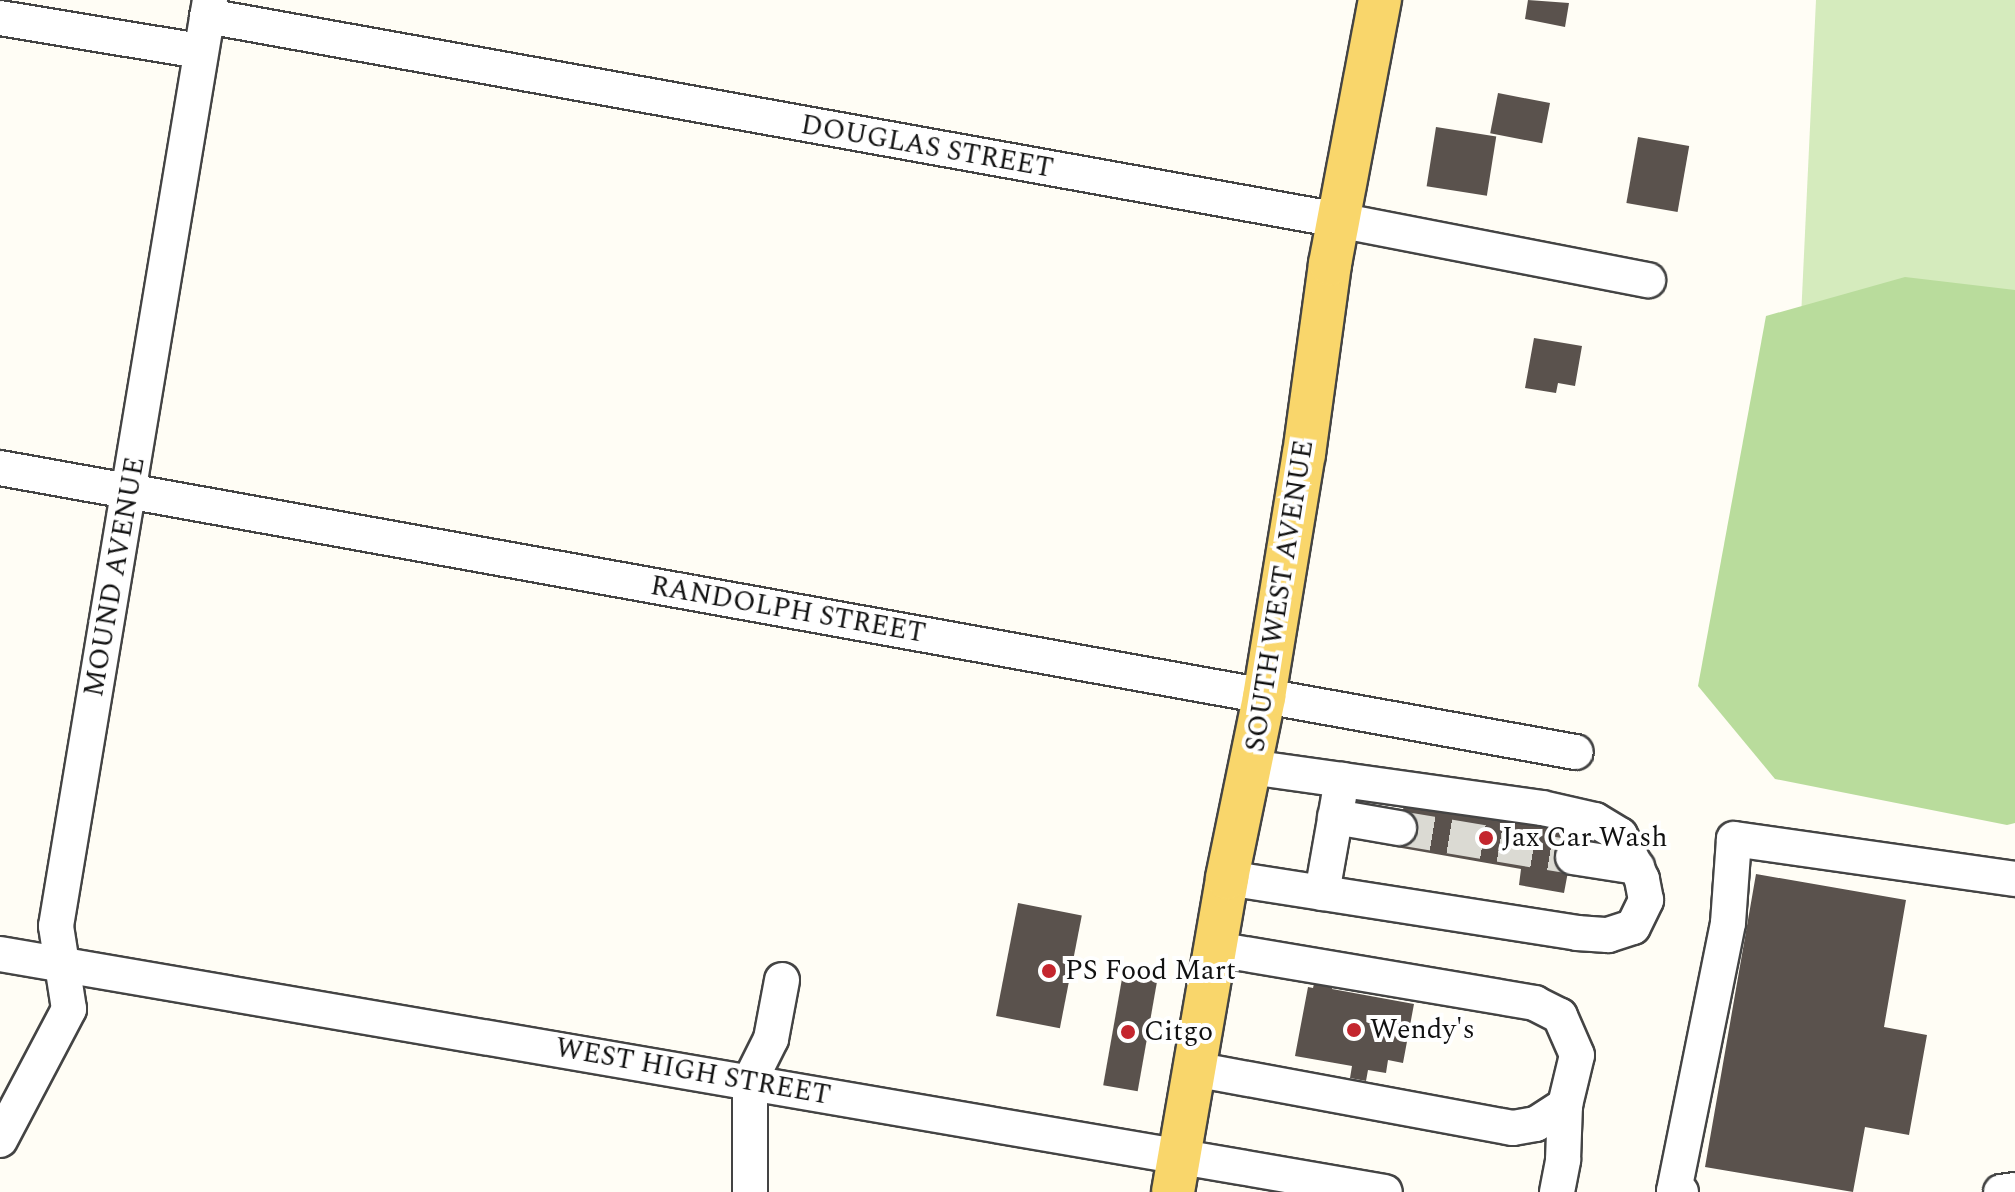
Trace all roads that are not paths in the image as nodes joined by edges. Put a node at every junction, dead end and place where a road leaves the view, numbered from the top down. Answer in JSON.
{"nodes":[{"id":1,"x":1380,"y":0,"type":"edge"},
{"id":2,"x":208,"y":8,"type":"edge"},
{"id":3,"x":0,"y":18,"type":"edge"},
{"id":4,"x":199,"y":51,"type":"junction"},
{"id":5,"x":1338,"y":220,"type":"junction"},
{"id":6,"x":1648,"y":280,"type":"dead end"},
{"id":7,"x":0,"y":468,"type":"edge"},
{"id":8,"x":130,"y":492,"type":"junction"},
{"id":9,"x":1264,"y":697,"type":"junction"},
{"id":10,"x":1576,"y":752,"type":"dead end"},
{"id":11,"x":1251,"y":767,"type":"junction"},
{"id":12,"x":1342,"y":780,"type":"junction"},
{"id":13,"x":1335,"y":817,"type":"junction"},
{"id":14,"x":1399,"y":828,"type":"tunnel mouth"},
{"id":15,"x":1573,"y":857,"type":"tunnel mouth"},
{"id":16,"x":1637,"y":867,"type":"junction"},
{"id":17,"x":1227,"y":878,"type":"junction"},
{"id":18,"x":2015,"y":879,"type":"edge"},
{"id":19,"x":1322,"y":893,"type":"junction"},
{"id":20,"x":1215,"y":949,"type":"junction"},
{"id":21,"x":0,"y":954,"type":"edge"},
{"id":22,"x":60,"y":966,"type":"junction"},
{"id":23,"x":782,"y":980,"type":"dead end"},
{"id":24,"x":1194,"y":1069,"type":"junction"},
{"id":25,"x":750,"y":1081,"type":"junction"},
{"id":26,"x":1565,"y":1105,"type":"junction"},
{"id":27,"x":0,"y":1140,"type":"edge"},
{"id":28,"x":1176,"y":1174,"type":"edge"},
{"id":29,"x":2015,"y":1190,"type":"edge"},
{"id":30,"x":750,"y":1192,"type":"edge"},
{"id":31,"x":1385,"y":1192,"type":"edge"},
{"id":32,"x":1557,"y":1192,"type":"edge"},
{"id":33,"x":1681,"y":1192,"type":"edge"},
{"id":34,"x":2001,"y":1192,"type":"edge"}],
"edges":[{"from":1,"to":5,"type":"main road","name":"SOUTH WEST AVENUE"},
{"from":2,"to":4,"type":"street","name":"MOUND AVENUE"},
{"from":2,"to":5,"type":"street","name":"DOUGLAS STREET"},
{"from":3,"to":4,"type":"street"},
{"from":4,"to":8,"type":"street","name":"MOUND AVENUE"},
{"from":5,"to":6,"type":"street","name":"DOUGLAS STREET"},
{"from":5,"to":9,"type":"main road","name":"SOUTH WEST AVENUE"},
{"from":7,"to":8,"type":"street","name":"RANDOLPH STREET"},
{"from":8,"to":9,"type":"street","name":"RANDOLPH STREET"},
{"from":8,"to":22,"type":"street","name":"MOUND AVENUE"},
{"from":9,"to":10,"type":"street","name":"RANDOLPH STREET"},
{"from":9,"to":11,"type":"main road","name":"SOUTH WEST AVENUE"},
{"from":11,"to":12,"type":"street"},
{"from":11,"to":17,"type":"main road","name":"SOUTH WEST AVENUE"},
{"from":12,"to":13,"type":"street"},
{"from":12,"to":16,"type":"street"},
{"from":13,"to":14,"type":"street"},
{"from":13,"to":19,"type":"street"},
{"from":15,"to":16,"type":"street"},
{"from":16,"to":19,"type":"street"},
{"from":17,"to":19,"type":"street"},
{"from":17,"to":20,"type":"main road","name":"SOUTH WEST AVENUE"},
{"from":18,"to":33,"type":"street"},
{"from":20,"to":24,"type":"main road","name":"SOUTH WEST AVENUE"},
{"from":20,"to":26,"type":"street"},
{"from":21,"to":22,"type":"street","name":"WEST HIGH STREET"},
{"from":22,"to":25,"type":"street","name":"WEST HIGH STREET"},
{"from":22,"to":27,"type":"street","name":"MOUND AVENUE"},
{"from":23,"to":25,"type":"street"},
{"from":24,"to":26,"type":"street"},
{"from":24,"to":28,"type":"main road","name":"SOUTH WEST AVENUE"},
{"from":25,"to":28,"type":"street","name":"WEST HIGH STREET"},
{"from":25,"to":30,"type":"street"},
{"from":26,"to":32,"type":"street"},
{"from":28,"to":31,"type":"street","name":"WEST HIGH STREET"},
{"from":29,"to":34,"type":"street"}]}
